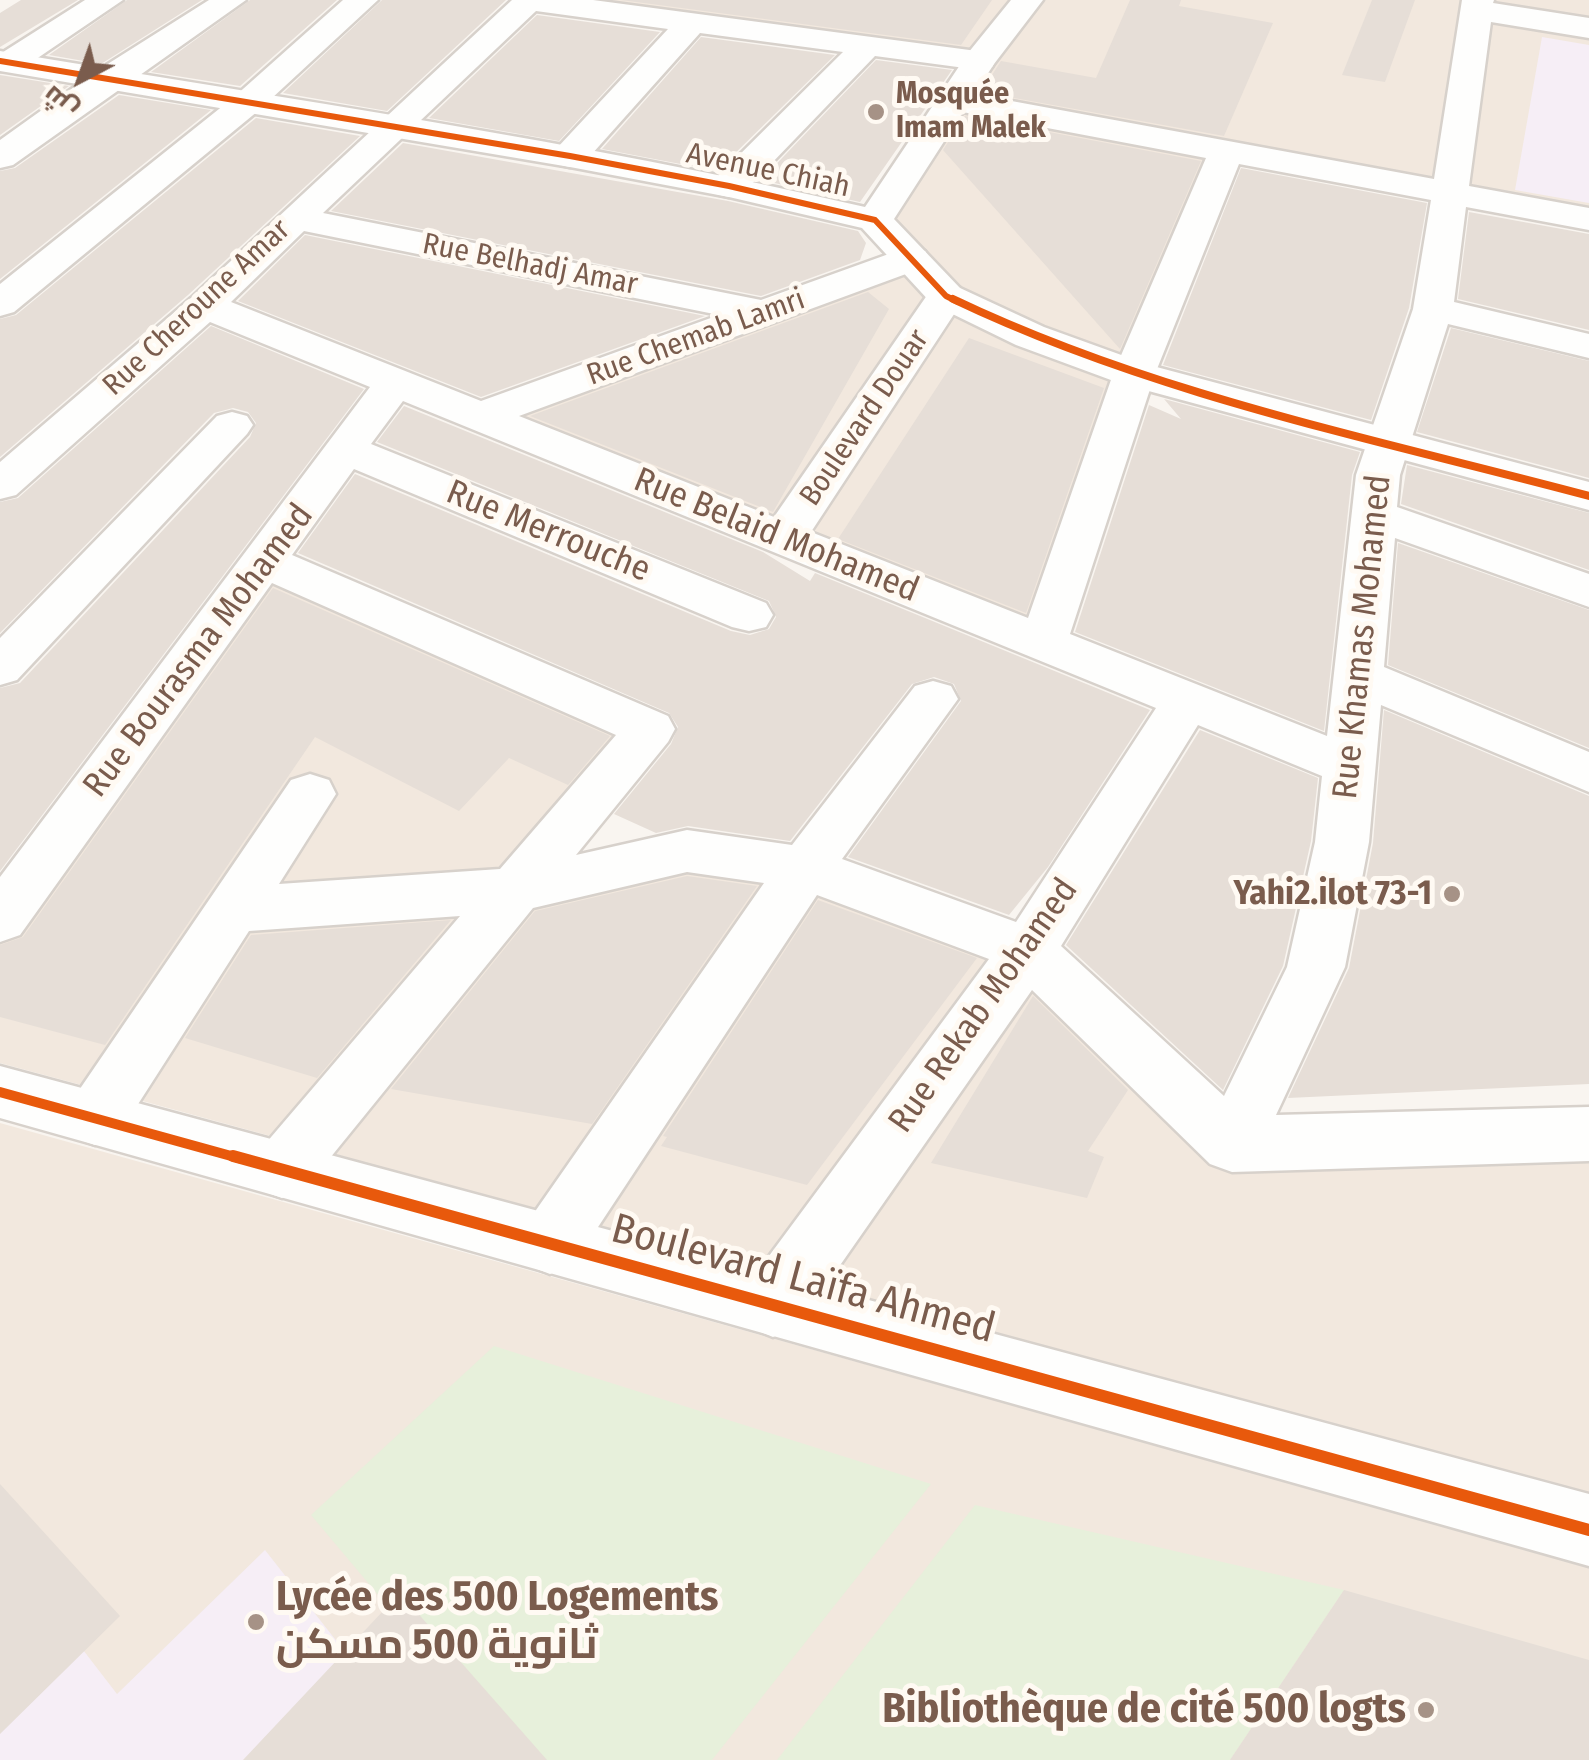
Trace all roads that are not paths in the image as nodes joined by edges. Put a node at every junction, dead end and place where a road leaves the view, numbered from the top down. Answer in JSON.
{"nodes":[{"id":1,"x":107,"y":0,"type":"edge"},
{"id":2,"x":230,"y":0,"type":"edge"},
{"id":3,"x":362,"y":0,"type":"edge"},
{"id":4,"x":529,"y":0,"type":"edge"},
{"id":5,"x":1027,"y":0,"type":"edge"},
{"id":6,"x":1477,"y":5,"type":"edge"},
{"id":7,"x":692,"y":22,"type":"junction"},
{"id":8,"x":1589,"y":28,"type":"edge"},
{"id":9,"x":867,"y":46,"type":"junction"},
{"id":10,"x":980,"y":60,"type":"junction"},
{"id":11,"x":4,"y":62,"type":"edge"},
{"id":12,"x":107,"y":79,"type":"junction"},
{"id":13,"x":952,"y":100,"type":"junction"},
{"id":14,"x":246,"y":104,"type":"junction"},
{"id":15,"x":391,"y":126,"type":"junction"},
{"id":16,"x":1226,"y":152,"type":"junction"},
{"id":17,"x":570,"y":156,"type":"junction"},
{"id":18,"x":0,"y":157,"type":"edge"},
{"id":19,"x":728,"y":186,"type":"junction"},
{"id":20,"x":1448,"y":194,"type":"junction"},
{"id":21,"x":295,"y":218,"type":"junction"},
{"id":22,"x":1589,"y":219,"type":"edge"},
{"id":23,"x":875,"y":220,"type":"junction"},
{"id":24,"x":911,"y":259,"type":"junction"},
{"id":25,"x":946,"y":296,"type":"junction"},
{"id":26,"x":0,"y":304,"type":"edge"},
{"id":27,"x":206,"y":306,"type":"junction"},
{"id":28,"x":1432,"y":309,"type":"junction"},
{"id":29,"x":765,"y":313,"type":"junction"},
{"id":30,"x":1589,"y":346,"type":"edge"},
{"id":31,"x":1134,"y":374,"type":"junction"},
{"id":32,"x":395,"y":382,"type":"junction"},
{"id":33,"x":480,"y":416,"type":"junction"},
{"id":34,"x":232,"y":425,"type":"dead end"},
{"id":35,"x":1388,"y":443,"type":"junction"},
{"id":36,"x":347,"y":450,"type":"junction"},
{"id":37,"x":0,"y":486,"type":"edge"},
{"id":38,"x":1589,"y":496,"type":"edge"},
{"id":39,"x":1374,"y":515,"type":"junction"},
{"id":40,"x":783,"y":539,"type":"junction"},
{"id":41,"x":266,"y":562,"type":"junction"},
{"id":42,"x":1589,"y":591,"type":"edge"},
{"id":43,"x":748,"y":615,"type":"dead end"},
{"id":44,"x":1043,"y":643,"type":"junction"},
{"id":45,"x":0,"y":668,"type":"edge"},
{"id":46,"x":1356,"y":675,"type":"junction"},
{"id":47,"x":933,"y":700,"type":"dead end"},
{"id":48,"x":1187,"y":701,"type":"junction"},
{"id":49,"x":1347,"y":766,"type":"junction"},
{"id":50,"x":1589,"y":773,"type":"edge"},
{"id":51,"x":310,"y":794,"type":"dead end"},
{"id":52,"x":805,"y":868,"type":"junction"},
{"id":53,"x":518,"y":890,"type":"junction"},
{"id":54,"x":233,"y":910,"type":"junction"},
{"id":55,"x":0,"y":918,"type":"edge"},
{"id":56,"x":1028,"y":950,"type":"junction"},
{"id":57,"x":0,"y":1092,"type":"edge"},
{"id":58,"x":95,"y":1118,"type":"junction"},
{"id":59,"x":1589,"y":1134,"type":"edge"},
{"id":60,"x":1232,"y":1144,"type":"junction"},
{"id":61,"x":282,"y":1170,"type":"junction"},
{"id":62,"x":550,"y":1244,"type":"junction"},
{"id":63,"x":773,"y":1305,"type":"junction"},
{"id":64,"x":1589,"y":1530,"type":"edge"}],
"edges":[{"from":1,"to":11,"type":"street"},
{"from":2,"to":12,"type":"street"},
{"from":3,"to":14,"type":"street"},
{"from":4,"to":7,"type":"street"},
{"from":4,"to":15,"type":"street","name":"Rue Cheroune Amar"},
{"from":5,"to":10,"type":"street"},
{"from":6,"to":8,"type":"street"},
{"from":6,"to":20,"type":"street","name":"Rue Khamas Mohamed"},
{"from":7,"to":9,"type":"street"},
{"from":7,"to":17,"type":"street"},
{"from":9,"to":10,"type":"street"},
{"from":9,"to":19,"type":"street"},
{"from":10,"to":13,"type":"street"},
{"from":11,"to":12,"type":"street","name":"Avenue Chiah"},
{"from":12,"to":14,"type":"street","name":"Avenue Chiah"},
{"from":12,"to":18,"type":"street"},
{"from":13,"to":16,"type":"street"},
{"from":13,"to":23,"type":"street"},
{"from":14,"to":15,"type":"street","name":"Avenue Chiah"},
{"from":14,"to":26,"type":"street"},
{"from":15,"to":17,"type":"street","name":"Avenue Chiah"},
{"from":15,"to":21,"type":"street","name":"Rue Cheroune Amar"},
{"from":16,"to":20,"type":"street"},
{"from":16,"to":31,"type":"street"},
{"from":17,"to":19,"type":"street","name":"Avenue Chiah"},
{"from":19,"to":23,"type":"street","name":"Avenue Chiah"},
{"from":20,"to":22,"type":"street"},
{"from":20,"to":28,"type":"street","name":"Rue Khamas Mohamed"},
{"from":21,"to":27,"type":"street","name":"Rue Cheroune Amar"},
{"from":21,"to":29,"type":"street","name":"Rue Belhadj Amar"},
{"from":23,"to":24,"type":"street","name":"Avenue Chiah"},
{"from":24,"to":25,"type":"street","name":"Avenue Chiah"},
{"from":24,"to":29,"type":"street","name":"Rue Chemab Lamri"},
{"from":25,"to":31,"type":"street","name":"Avenue Chiah"},
{"from":25,"to":40,"type":"street","name":"Boulevard Douar"},
{"from":27,"to":32,"type":"street","name":"Rue Belaid Mohamed"},
{"from":27,"to":37,"type":"street","name":"Rue Cheroune Amar"},
{"from":28,"to":30,"type":"street"},
{"from":28,"to":35,"type":"street","name":"Rue Khamas Mohamed"},
{"from":29,"to":33,"type":"street","name":"Rue Chemab Lamri"},
{"from":31,"to":35,"type":"street","name":"Avenue Chiah"},
{"from":31,"to":44,"type":"street"},
{"from":32,"to":33,"type":"street","name":"Rue Belaid Mohamed"},
{"from":32,"to":36,"type":"street","name":"Rue Bourasma Mohamed"},
{"from":33,"to":40,"type":"street","name":"Rue Belaid Mohamed"},
{"from":34,"to":45,"type":"street"},
{"from":35,"to":38,"type":"street","name":"Avenue Chiah"},
{"from":35,"to":39,"type":"street","name":"Rue Khamas Mohamed"},
{"from":36,"to":41,"type":"street","name":"Rue Bourasma Mohamed"},
{"from":36,"to":43,"type":"street","name":"Rue Merrouche"},
{"from":39,"to":42,"type":"street"},
{"from":39,"to":46,"type":"street","name":"Rue Khamas Mohamed"},
{"from":40,"to":44,"type":"street","name":"Rue Belaid Mohamed"},
{"from":41,"to":53,"type":"street"},
{"from":41,"to":55,"type":"street","name":"Rue Bourasma Mohamed"},
{"from":44,"to":48,"type":"street","name":"Rue Belaid Mohamed"},
{"from":46,"to":49,"type":"street","name":"Rue Khamas Mohamed"},
{"from":46,"to":50,"type":"street"},
{"from":47,"to":52,"type":"street"},
{"from":48,"to":49,"type":"street","name":"Rue Belaid Mohamed"},
{"from":48,"to":56,"type":"street","name":"Rue Rekab Mohamed"},
{"from":49,"to":60,"type":"street","name":"Rue Khamas Mohamed"},
{"from":51,"to":54,"type":"street"},
{"from":52,"to":53,"type":"street"},
{"from":52,"to":56,"type":"street"},
{"from":52,"to":62,"type":"street"},
{"from":53,"to":54,"type":"street"},
{"from":53,"to":61,"type":"street"},
{"from":54,"to":58,"type":"street"},
{"from":56,"to":60,"type":"street"},
{"from":56,"to":63,"type":"street","name":"Rue Rekab Mohamed"},
{"from":57,"to":58,"type":"street","name":"Boulevard Laïfa Ahmed"},
{"from":58,"to":61,"type":"street","name":"Boulevard Laïfa Ahmed"},
{"from":59,"to":60,"type":"street"},
{"from":61,"to":62,"type":"street","name":"Boulevard Laïfa Ahmed"},
{"from":62,"to":63,"type":"street","name":"Boulevard Laïfa Ahmed"},
{"from":63,"to":64,"type":"street","name":"Boulevard Laïfa Ahmed"}]}
